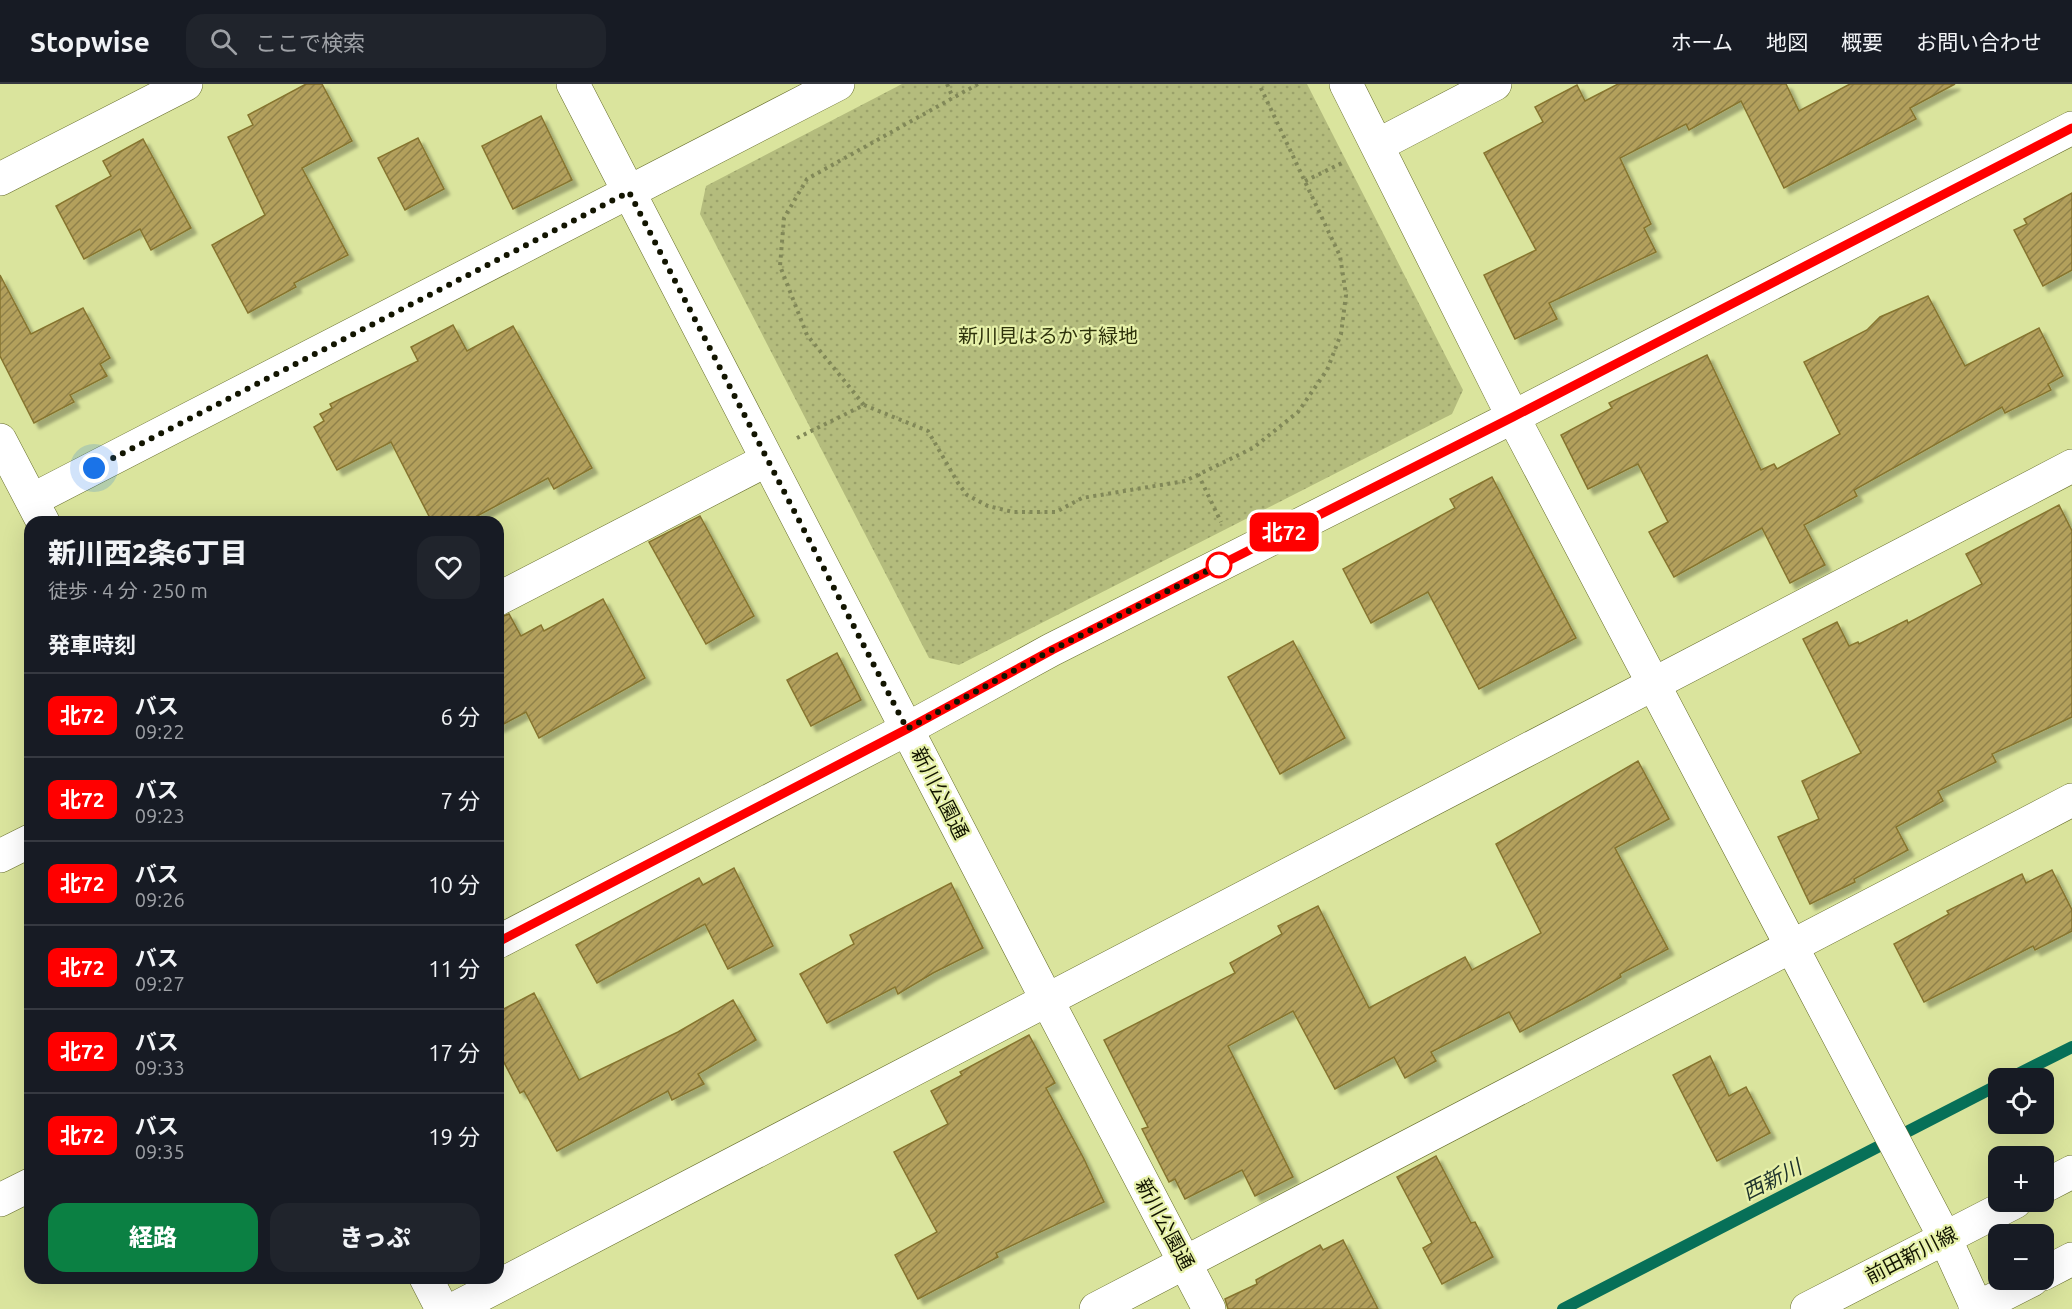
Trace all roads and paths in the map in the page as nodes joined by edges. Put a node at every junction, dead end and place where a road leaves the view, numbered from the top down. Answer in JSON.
{"nodes":[{"id":1,"x":186,"y":84,"type":"edge"},
{"id":2,"x":573,"y":84,"type":"edge"},
{"id":3,"x":838,"y":84,"type":"edge"},
{"id":4,"x":947,"y":84,"type":"edge"},
{"id":5,"x":978,"y":84,"type":"edge"},
{"id":6,"x":1259,"y":84,"type":"edge"},
{"id":7,"x":1346,"y":84,"type":"edge"},
{"id":8,"x":1495,"y":84,"type":"edge"},
{"id":9,"x":953,"y":98,"type":"junction"},
{"id":10,"x":2072,"y":128,"type":"edge"},
{"id":11,"x":1378,"y":145,"type":"junction"},
{"id":12,"x":1343,"y":162,"type":"dead end"},
{"id":13,"x":0,"y":179,"type":"edge"},
{"id":14,"x":1305,"y":181,"type":"junction"},
{"id":15,"x":629,"y":192,"type":"junction"},
{"id":16,"x":864,"y":405,"type":"junction"},
{"id":17,"x":1513,"y":417,"type":"junction"},
{"id":18,"x":0,"y":440,"type":"edge"},
{"id":19,"x":778,"y":451,"type":"junction"},
{"id":20,"x":2072,"y":466,"type":"edge"},
{"id":21,"x":1198,"y":474,"type":"junction"},
{"id":22,"x":37,"y":511,"type":"edge"},
{"id":23,"x":1223,"y":525,"type":"dead end"},
{"id":24,"x":504,"y":596,"type":"edge"},
{"id":25,"x":1653,"y":683,"type":"junction"},
{"id":26,"x":907,"y":729,"type":"junction"},
{"id":27,"x":2072,"y":800,"type":"edge"},
{"id":28,"x":24,"y":844,"type":"edge"},
{"id":29,"x":0,"y":856,"type":"edge"},
{"id":30,"x":504,"y":939,"type":"edge"},
{"id":31,"x":1792,"y":947,"type":"junction"},
{"id":32,"x":1047,"y":1000,"type":"junction"},
{"id":33,"x":2072,"y":1172,"type":"edge"},
{"id":34,"x":2054,"y":1181,"type":"edge"},
{"id":35,"x":24,"y":1188,"type":"edge"},
{"id":36,"x":0,"y":1200,"type":"edge"},
{"id":37,"x":1996,"y":1212,"type":"edge"},
{"id":38,"x":1945,"y":1238,"type":"junction"},
{"id":39,"x":2072,"y":1259,"type":"edge"},
{"id":40,"x":1185,"y":1262,"type":"junction"},
{"id":41,"x":2054,"y":1268,"type":"edge"},
{"id":42,"x":504,"y":1283,"type":"edge"},
{"id":43,"x":429,"y":1284,"type":"edge"},
{"id":44,"x":502,"y":1284,"type":"edge"},
{"id":45,"x":2012,"y":1290,"type":"edge"},
{"id":46,"x":1976,"y":1308,"type":"edge"},
{"id":47,"x":442,"y":1309,"type":"edge"},
{"id":48,"x":454,"y":1309,"type":"edge"},
{"id":49,"x":1096,"y":1309,"type":"edge"},
{"id":50,"x":1209,"y":1309,"type":"edge"},
{"id":51,"x":1807,"y":1309,"type":"edge"}],
"edges":[{"from":1,"to":13,"type":"street"},
{"from":2,"to":15,"type":"street","name":"新川公園通"},
{"from":3,"to":15,"type":"street"},
{"from":4,"to":9,"type":"path"},
{"from":5,"to":9,"type":"path"},
{"from":6,"to":14,"type":"path"},
{"from":7,"to":11,"type":"street"},
{"from":8,"to":11,"type":"street"},
{"from":9,"to":16,"type":"path"},
{"from":10,"to":17,"type":"street"},
{"from":11,"to":17,"type":"street"},
{"from":12,"to":14,"type":"path"},
{"from":14,"to":21,"type":"path"},
{"from":15,"to":19,"type":"street","name":"新川公園通"},
{"from":15,"to":22,"type":"street"},
{"from":16,"to":19,"type":"path"},
{"from":16,"to":21,"type":"path"},
{"from":17,"to":25,"type":"street"},
{"from":17,"to":26,"type":"street"},
{"from":18,"to":22,"type":"street"},
{"from":19,"to":24,"type":"street"},
{"from":19,"to":26,"type":"street","name":"新川公園通"},
{"from":20,"to":25,"type":"street"},
{"from":21,"to":23,"type":"path"},
{"from":25,"to":31,"type":"street"},
{"from":25,"to":32,"type":"street"},
{"from":26,"to":30,"type":"street"},
{"from":26,"to":32,"type":"street","name":"新川公園通"},
{"from":27,"to":31,"type":"street"},
{"from":28,"to":29,"type":"street"},
{"from":31,"to":38,"type":"street"},
{"from":31,"to":40,"type":"street"},
{"from":32,"to":40,"type":"street","name":"新川公園通"},
{"from":32,"to":42,"type":"street"},
{"from":33,"to":34,"type":"street"},
{"from":35,"to":36,"type":"street"},
{"from":37,"to":38,"type":"street","name":"前田新川線"},
{"from":38,"to":46,"type":"street"},
{"from":38,"to":51,"type":"street","name":"前田新川線"},
{"from":39,"to":41,"type":"street"},
{"from":40,"to":49,"type":"street"},
{"from":40,"to":50,"type":"street","name":"新川公園通"},
{"from":43,"to":47,"type":"street"},
{"from":44,"to":48,"type":"street"},
{"from":45,"to":46,"type":"street"}]}
